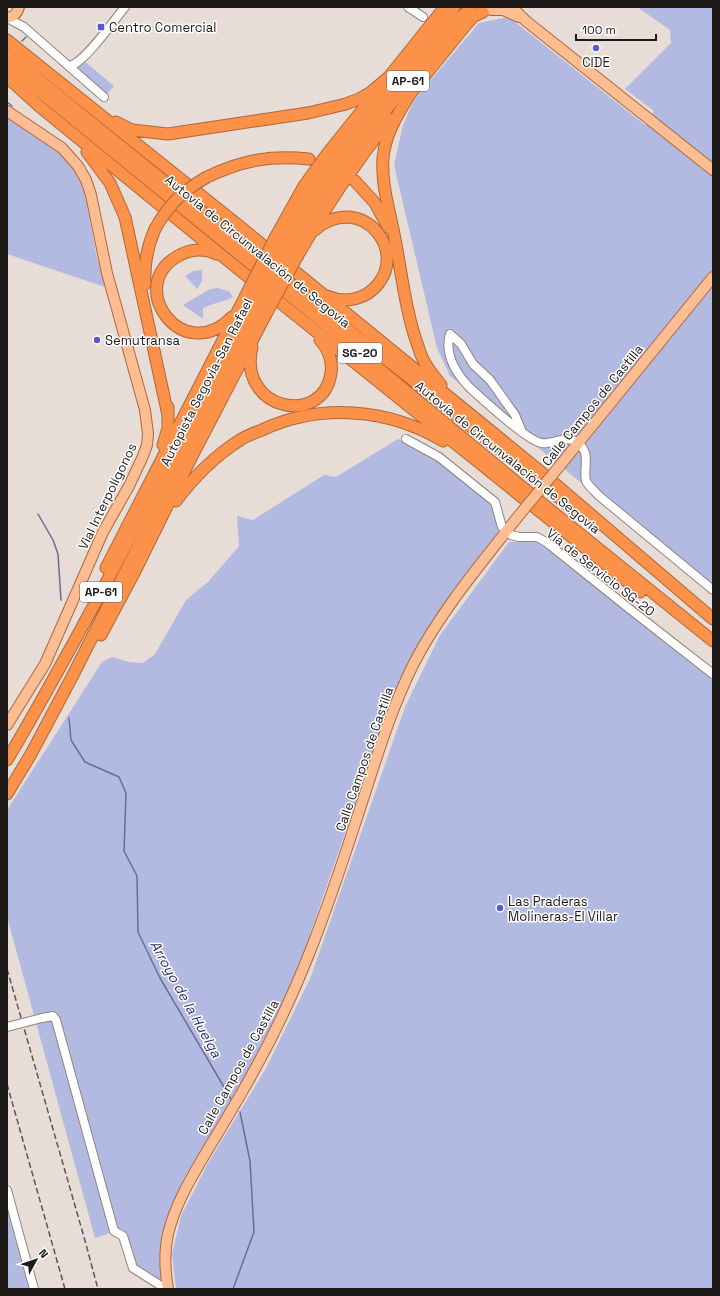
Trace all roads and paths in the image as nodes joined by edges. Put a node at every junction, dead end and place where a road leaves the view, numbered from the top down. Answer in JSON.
{"nodes":[{"id":1,"x":125,"y":7,"type":"edge"},
{"id":2,"x":408,"y":7,"type":"edge"},
{"id":3,"x":445,"y":7,"type":"edge"},
{"id":4,"x":454,"y":7,"type":"edge"},
{"id":5,"x":512,"y":7,"type":"edge"},
{"id":6,"x":18,"y":9,"type":"edge"},
{"id":7,"x":468,"y":9,"type":"edge"},
{"id":8,"x":490,"y":10,"type":"edge"},
{"id":9,"x":422,"y":17,"type":"dead end"},
{"id":10,"x":7,"y":18,"type":"edge"},
{"id":11,"x":526,"y":20,"type":"junction"},
{"id":12,"x":24,"y":27,"type":"junction"},
{"id":13,"x":7,"y":40,"type":"edge"},
{"id":14,"x":7,"y":54,"type":"edge"},
{"id":15,"x":35,"y":63,"type":"junction"},
{"id":16,"x":7,"y":66,"type":"edge"},
{"id":17,"x":69,"y":66,"type":"junction"},
{"id":18,"x":390,"y":76,"type":"junction"},
{"id":19,"x":7,"y":77,"type":"edge"},
{"id":20,"x":410,"y":94,"type":"junction"},
{"id":21,"x":104,"y":97,"type":"dead end"},
{"id":22,"x":7,"y":111,"type":"edge"},
{"id":23,"x":66,"y":129,"type":"junction"},
{"id":24,"x":309,"y":159,"type":"dead end"},
{"id":25,"x":713,"y":170,"type":"edge"},
{"id":26,"x":355,"y":181,"type":"dead end"},
{"id":27,"x":305,"y":243,"type":"junction"},
{"id":28,"x":286,"y":246,"type":"junction"},
{"id":29,"x":231,"y":263,"type":"junction"},
{"id":30,"x":713,"y":277,"type":"edge"},
{"id":31,"x":308,"y":283,"type":"junction"},
{"id":32,"x":403,"y":283,"type":"junction"},
{"id":33,"x":253,"y":309,"type":"junction"},
{"id":34,"x":297,"y":316,"type":"junction"},
{"id":35,"x":259,"y":328,"type":"junction"},
{"id":36,"x":168,"y":415,"type":"junction"},
{"id":37,"x":483,"y":426,"type":"junction"},
{"id":38,"x":522,"y":432,"type":"junction"},
{"id":39,"x":406,"y":439,"type":"dead end"},
{"id":40,"x":578,"y":443,"type":"junction"},
{"id":41,"x":517,"y":494,"type":"junction"},
{"id":42,"x":137,"y":507,"type":"junction"},
{"id":43,"x":506,"y":531,"type":"junction"},
{"id":44,"x":133,"y":575,"type":"junction"},
{"id":45,"x":713,"y":590,"type":"edge"},
{"id":46,"x":713,"y":620,"type":"edge"},
{"id":47,"x":713,"y":641,"type":"edge"},
{"id":48,"x":713,"y":650,"type":"edge"},
{"id":49,"x":713,"y":674,"type":"edge"},
{"id":50,"x":7,"y":725,"type":"edge"},
{"id":51,"x":19,"y":740,"type":"junction"},
{"id":52,"x":31,"y":754,"type":"junction"},
{"id":53,"x":7,"y":760,"type":"edge"},
{"id":54,"x":7,"y":794,"type":"edge"},
{"id":55,"x":7,"y":1028,"type":"edge"},
{"id":56,"x":7,"y":1190,"type":"edge"},
{"id":57,"x":34,"y":1289,"type":"edge"},
{"id":58,"x":167,"y":1289,"type":"edge"}],
"edges":[{"from":1,"to":17,"type":"street"},
{"from":2,"to":9,"type":"street"},
{"from":3,"to":18,"type":"highway"},
{"from":4,"to":28,"type":"highway","name":"Autopista Segovia-San Rafael","number":"AP-61"},
{"from":5,"to":11,"type":"main road"},
{"from":6,"to":10,"type":"main road"},
{"from":6,"to":12,"type":"street"},
{"from":7,"to":8,"type":"main road","number":"AP-61"},
{"from":7,"to":28,"type":"highway","name":"Autopista Segovia-San Rafael","number":"AP-61"},
{"from":8,"to":11,"type":"main road"},
{"from":8,"to":20,"type":"highway"},
{"from":10,"to":12,"type":"street"},
{"from":11,"to":25,"type":"main road"},
{"from":12,"to":17,"type":"street"},
{"from":13,"to":15,"type":"highway"},
{"from":14,"to":46,"type":"highway","name":"Autovía de Circunvalación de Segovia","number":"SG-20"},
{"from":15,"to":18,"type":"highway"},
{"from":15,"to":31,"type":"highway"},
{"from":16,"to":47,"type":"highway","name":"Autovía de Circunvalación de Segovia","number":"SG-20"},
{"from":17,"to":21,"type":"street"},
{"from":18,"to":28,"type":"highway"},
{"from":19,"to":23,"type":"highway"},
{"from":20,"to":27,"type":"highway"},
{"from":20,"to":32,"type":"highway"},
{"from":22,"to":50,"type":"main road","name":"Vial Interpolígonos"},
{"from":23,"to":29,"type":"highway"},
{"from":23,"to":36,"type":"highway"},
{"from":24,"to":36,"type":"highway","bridge":true},
{"from":26,"to":32,"type":"highway"},
{"from":27,"to":28,"type":"highway"},
{"from":27,"to":31,"type":"highway"},
{"from":28,"to":33,"type":"highway","name":"Autopista Segovia-San Rafael","number":"AP-61","bridge":true},
{"from":28,"to":33,"type":"highway","bridge":true},
{"from":29,"to":33,"type":"highway"},
{"from":29,"to":34,"type":"highway"},
{"from":30,"to":40,"type":"main road","name":"Calle Campos de Castilla"},
{"from":31,"to":37,"type":"highway"},
{"from":32,"to":37,"type":"highway"},
{"from":33,"to":35,"type":"highway"},
{"from":33,"to":42,"type":"highway"},
{"from":33,"to":51,"type":"highway","name":"Autopista Segovia-San Rafael","number":"AP-61"},
{"from":33,"to":52,"type":"highway","name":"Autopista Segovia-San Rafael","number":"AP-61"},
{"from":34,"to":35,"type":"highway"},
{"from":34,"to":41,"type":"highway"},
{"from":35,"to":44,"type":"highway"},
{"from":36,"to":42,"type":"highway"},
{"from":37,"to":46,"type":"highway"},
{"from":38,"to":38,"type":"street"},
{"from":38,"to":40,"type":"street"},
{"from":39,"to":43,"type":"street"},
{"from":40,"to":43,"type":"main road","name":"Calle Campos de Castilla","bridge":true},
{"from":40,"to":45,"type":"street"},
{"from":41,"to":44,"type":"highway"},
{"from":41,"to":48,"type":"highway"},
{"from":42,"to":51,"type":"highway"},
{"from":43,"to":49,"type":"street","name":"Vía de Servicio SG-20"},
{"from":43,"to":58,"type":"main road","name":"Calle Campos de Castilla"},
{"from":44,"to":52,"type":"highway"},
{"from":51,"to":53,"type":"highway","name":"Autopista Segovia-San Rafael","number":"AP-61"},
{"from":52,"to":54,"type":"highway","name":"Autopista Segovia-San Rafael","number":"AP-61"},
{"from":55,"to":58,"type":"street","bridge":true},
{"from":56,"to":57,"type":"street"}]}
